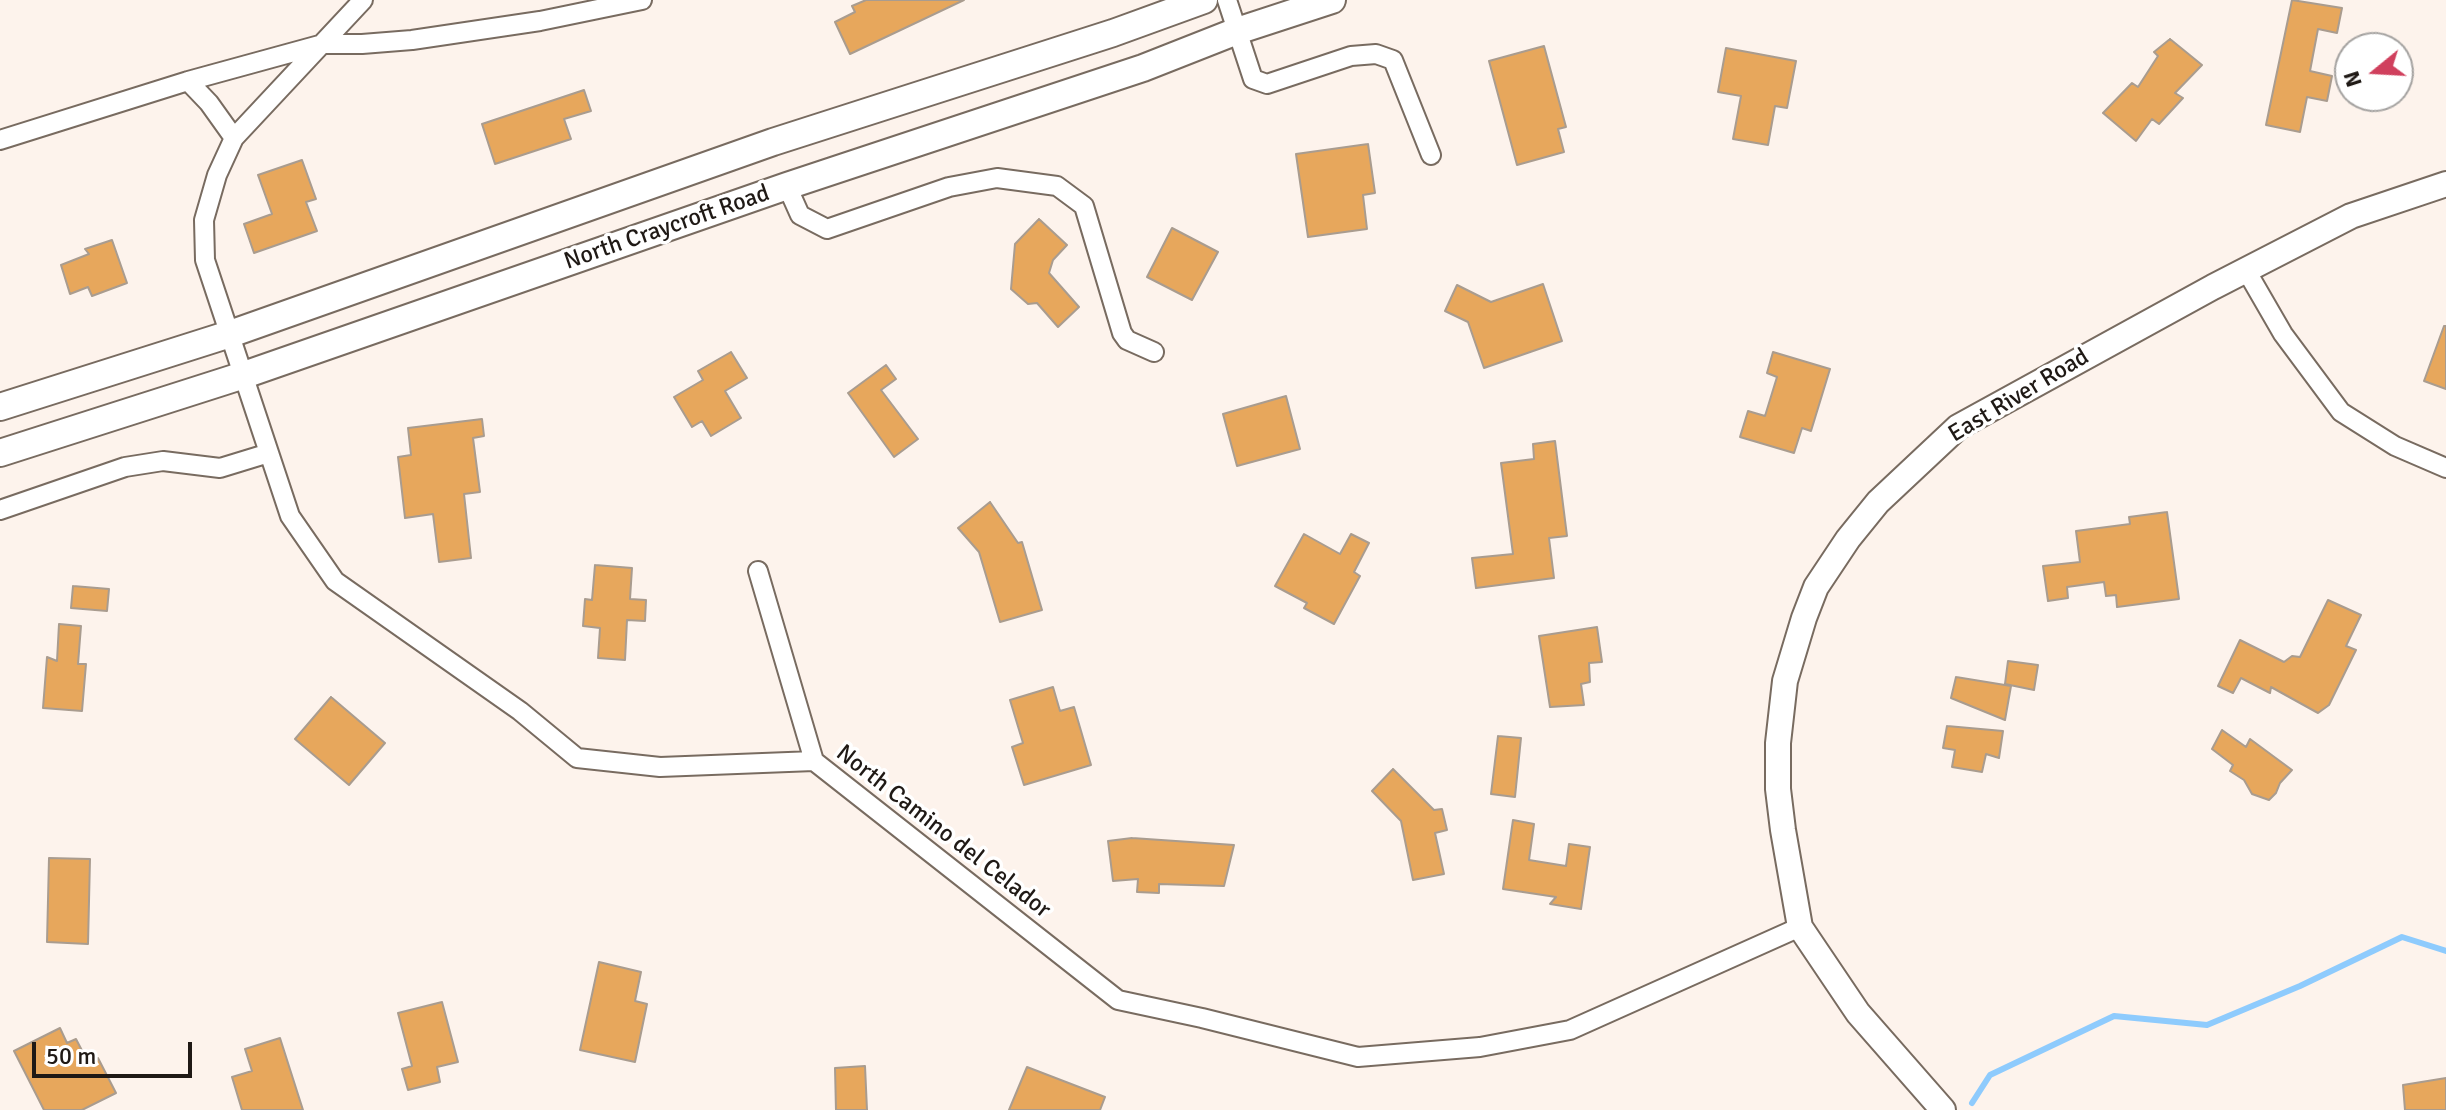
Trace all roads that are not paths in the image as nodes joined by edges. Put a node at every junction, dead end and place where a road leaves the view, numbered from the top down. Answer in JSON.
{"nodes":[{"id":1,"x":363,"y":0,"type":"edge"},
{"id":2,"x":642,"y":0,"type":"edge"},
{"id":3,"x":1204,"y":0,"type":"edge"},
{"id":4,"x":1227,"y":0,"type":"edge"},
{"id":5,"x":1332,"y":0,"type":"edge"},
{"id":6,"x":1237,"y":31,"type":"junction"},
{"id":7,"x":323,"y":44,"type":"junction"},
{"id":8,"x":188,"y":81,"type":"junction"},
{"id":9,"x":234,"y":138,"type":"junction"},
{"id":10,"x":0,"y":140,"type":"edge"},
{"id":11,"x":1431,"y":155,"type":"dead end"},
{"id":12,"x":2446,"y":184,"type":"edge"},
{"id":13,"x":787,"y":186,"type":"junction"},
{"id":14,"x":2246,"y":270,"type":"junction"},
{"id":15,"x":230,"y":334,"type":"junction"},
{"id":16,"x":1154,"y":352,"type":"dead end"},
{"id":17,"x":244,"y":375,"type":"junction"},
{"id":18,"x":0,"y":407,"type":"edge"},
{"id":19,"x":0,"y":453,"type":"edge"},
{"id":20,"x":269,"y":453,"type":"junction"},
{"id":21,"x":2446,"y":468,"type":"edge"},
{"id":22,"x":0,"y":510,"type":"edge"},
{"id":23,"x":758,"y":571,"type":"dead end"},
{"id":24,"x":814,"y":761,"type":"junction"},
{"id":25,"x":1800,"y":927,"type":"junction"},
{"id":26,"x":1943,"y":1110,"type":"edge"}],
"edges":[{"from":1,"to":7,"type":"street","name":"North Camino del Celador"},
{"from":2,"to":7,"type":"street"},
{"from":3,"to":15,"type":"main road","name":"North Craycroft Road"},
{"from":4,"to":6,"type":"street"},
{"from":5,"to":6,"type":"main road","name":"North Craycroft Road"},
{"from":6,"to":11,"type":"street"},
{"from":6,"to":13,"type":"main road","name":"North Craycroft Road"},
{"from":7,"to":8,"type":"street"},
{"from":7,"to":9,"type":"street","name":"North Camino del Celador"},
{"from":8,"to":9,"type":"street"},
{"from":8,"to":10,"type":"street"},
{"from":9,"to":15,"type":"street","name":"North Camino del Celador"},
{"from":12,"to":14,"type":"street","name":"East River Road"},
{"from":13,"to":16,"type":"street"},
{"from":13,"to":17,"type":"main road","name":"North Craycroft Road"},
{"from":14,"to":21,"type":"street"},
{"from":14,"to":25,"type":"street","name":"East River Road"},
{"from":15,"to":17,"type":"street","name":"North Camino del Celador"},
{"from":15,"to":18,"type":"main road","name":"North Craycroft Road"},
{"from":17,"to":19,"type":"main road","name":"North Craycroft Road"},
{"from":17,"to":20,"type":"street","name":"North Camino del Celador"},
{"from":20,"to":22,"type":"street"},
{"from":20,"to":24,"type":"street","name":"North Camino del Celador"},
{"from":23,"to":24,"type":"street"},
{"from":24,"to":25,"type":"street","name":"North Camino del Celador"},
{"from":25,"to":26,"type":"street","name":"East River Road"}]}
